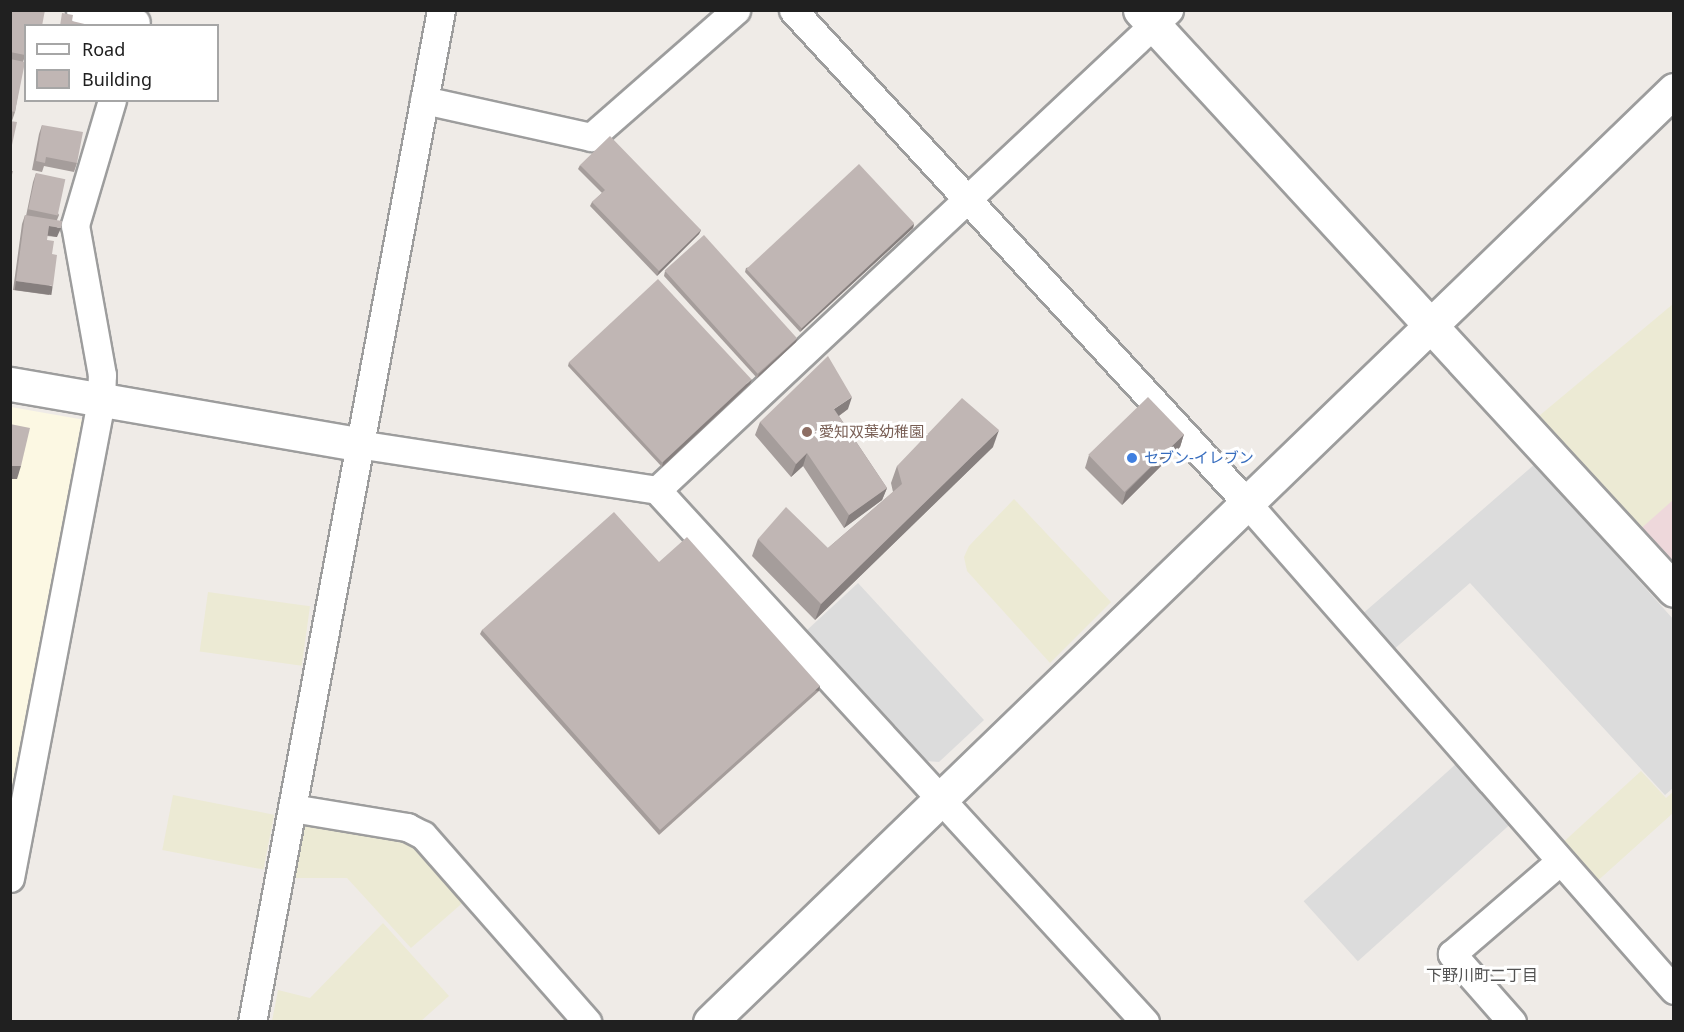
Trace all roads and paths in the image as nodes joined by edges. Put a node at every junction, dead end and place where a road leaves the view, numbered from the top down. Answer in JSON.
{"nodes":[{"id":1,"x":80,"y":10,"type":"edge"},
{"id":2,"x":441,"y":10,"type":"edge"},
{"id":3,"x":736,"y":10,"type":"edge"},
{"id":4,"x":793,"y":10,"type":"edge"},
{"id":5,"x":1154,"y":15,"type":"edge"},
{"id":6,"x":136,"y":19,"type":"edge"},
{"id":7,"x":1674,"y":90,"type":"edge"},
{"id":8,"x":424,"y":100,"type":"junction"},
{"id":9,"x":111,"y":102,"type":"edge"},
{"id":10,"x":966,"y":199,"type":"junction"},
{"id":11,"x":1429,"y":322,"type":"junction"},
{"id":12,"x":10,"y":384,"type":"edge"},
{"id":13,"x":101,"y":401,"type":"junction"},
{"id":14,"x":357,"y":444,"type":"junction"},
{"id":15,"x":657,"y":490,"type":"junction"},
{"id":16,"x":1246,"y":502,"type":"junction"},
{"id":17,"x":1674,"y":590,"type":"edge"},
{"id":18,"x":943,"y":799,"type":"junction"},
{"id":19,"x":292,"y":808,"type":"junction"},
{"id":20,"x":1559,"y":862,"type":"junction"},
{"id":21,"x":10,"y":878,"type":"edge"},
{"id":22,"x":1674,"y":990,"type":"edge"},
{"id":23,"x":252,"y":1022,"type":"edge"},
{"id":24,"x":587,"y":1022,"type":"edge"},
{"id":25,"x":710,"y":1022,"type":"edge"},
{"id":26,"x":1145,"y":1022,"type":"edge"},
{"id":27,"x":1512,"y":1022,"type":"edge"}],
"edges":[{"from":1,"to":6,"type":"street"},
{"from":2,"to":8,"type":"street"},
{"from":3,"to":8,"type":"street"},
{"from":4,"to":10,"type":"street"},
{"from":5,"to":10,"type":"street"},
{"from":5,"to":11,"type":"street"},
{"from":7,"to":11,"type":"street"},
{"from":8,"to":14,"type":"street"},
{"from":9,"to":13,"type":"street"},
{"from":10,"to":15,"type":"street"},
{"from":10,"to":16,"type":"street"},
{"from":11,"to":16,"type":"street"},
{"from":11,"to":17,"type":"street"},
{"from":12,"to":13,"type":"street"},
{"from":13,"to":14,"type":"street"},
{"from":13,"to":21,"type":"street"},
{"from":14,"to":15,"type":"street"},
{"from":14,"to":19,"type":"street"},
{"from":15,"to":18,"type":"street"},
{"from":16,"to":18,"type":"street"},
{"from":16,"to":20,"type":"street"},
{"from":18,"to":25,"type":"street"},
{"from":18,"to":26,"type":"street"},
{"from":19,"to":23,"type":"street"},
{"from":19,"to":24,"type":"street"},
{"from":20,"to":22,"type":"street"},
{"from":20,"to":27,"type":"street"}]}
